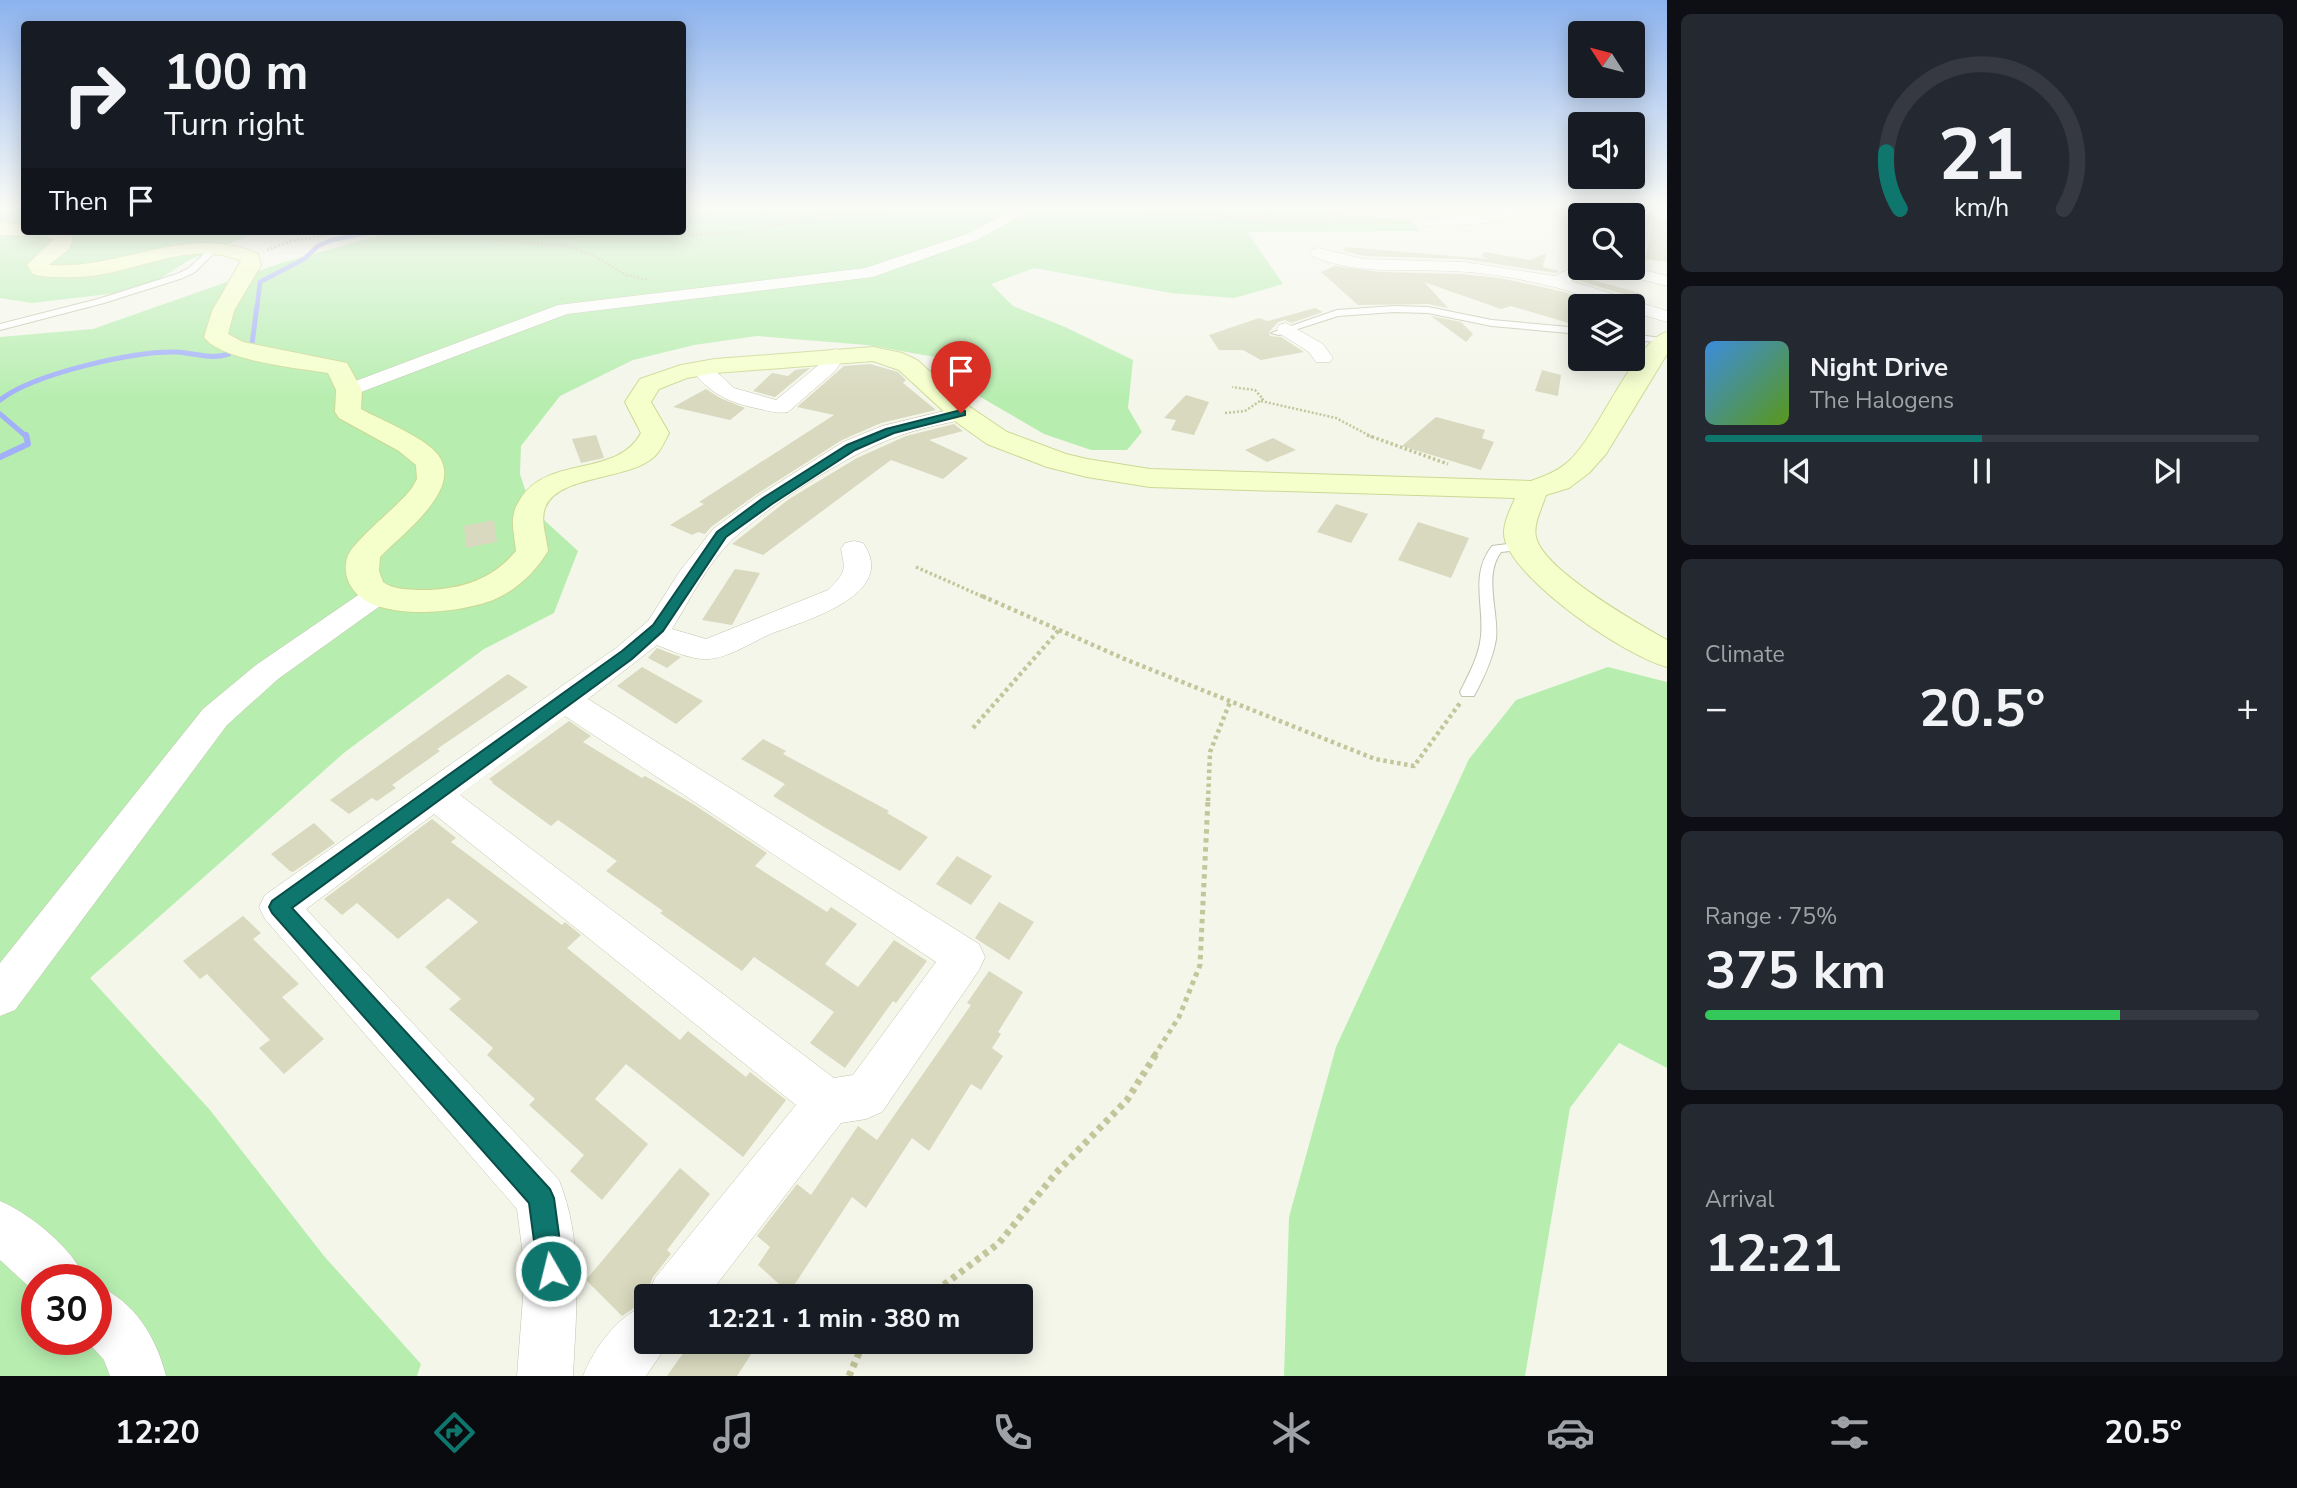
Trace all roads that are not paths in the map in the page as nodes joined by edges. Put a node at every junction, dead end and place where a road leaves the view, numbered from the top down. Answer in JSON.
{"nodes":[{"id":1,"x":40,"y":269,"type":"edge"},
{"id":2,"x":91,"y":269,"type":"edge"},
{"id":3,"x":193,"y":269,"type":"edge"},
{"id":4,"x":248,"y":269,"type":"edge"},
{"id":5,"x":875,"y":269,"type":"edge"},
{"id":6,"x":1481,"y":269,"type":"edge"},
{"id":7,"x":1534,"y":269,"type":"edge"},
{"id":8,"x":1542,"y":269,"type":"edge"},
{"id":9,"x":1568,"y":274,"type":"edge"},
{"id":10,"x":1645,"y":276,"type":"edge"},
{"id":11,"x":1580,"y":280,"type":"edge"},
{"id":12,"x":1667,"y":281,"type":"edge"},
{"id":13,"x":0,"y":327,"type":"edge"},
{"id":14,"x":1568,"y":330,"type":"edge"},
{"id":15,"x":1281,"y":331,"type":"joint"},
{"id":16,"x":1666,"y":332,"type":"edge"},
{"id":17,"x":1645,"y":335,"type":"edge"},
{"id":18,"x":836,"y":355,"type":"junction"},
{"id":19,"x":1323,"y":358,"type":"dead end"},
{"id":20,"x":701,"y":368,"type":"junction"},
{"id":21,"x":349,"y":390,"type":"junction"},
{"id":22,"x":961,"y":413,"type":"junction"},
{"id":23,"x":1533,"y":490,"type":"junction"},
{"id":24,"x":1523,"y":546,"type":"junction"},
{"id":25,"x":855,"y":549,"type":"dead end"},
{"id":26,"x":377,"y":595,"type":"junction"},
{"id":27,"x":653,"y":633,"type":"junction"},
{"id":28,"x":1667,"y":655,"type":"edge"},
{"id":29,"x":1468,"y":692,"type":"road end"},
{"id":30,"x":566,"y":701,"type":"junction"},
{"id":31,"x":433,"y":794,"type":"junction"},
{"id":32,"x":0,"y":996,"type":"edge"},
{"id":33,"x":828,"y":1102,"type":"junction"},
{"id":34,"x":0,"y":1226,"type":"edge"},
{"id":35,"x":42,"y":1264,"type":"edge"},
{"id":36,"x":684,"y":1284,"type":"edge"},
{"id":37,"x":112,"y":1326,"type":"edge"},
{"id":38,"x":634,"y":1347,"type":"edge"},
{"id":39,"x":138,"y":1376,"type":"edge"},
{"id":40,"x":545,"y":1376,"type":"edge"},
{"id":41,"x":611,"y":1376,"type":"edge"}],
"edges":[{"from":1,"to":2,"type":"street"},
{"from":3,"to":13,"type":"lane"},
{"from":4,"to":21,"type":"street"},
{"from":5,"to":21,"type":"street"},
{"from":6,"to":7,"type":"street"},
{"from":8,"to":9,"type":"street"},
{"from":10,"to":12,"type":"street"},
{"from":11,"to":16,"type":"street"},
{"from":14,"to":15,"type":"lane"},
{"from":15,"to":19,"type":"street"},
{"from":16,"to":17,"type":"lane"},
{"from":16,"to":23,"type":"street"},
{"from":18,"to":20,"type":"street"},
{"from":18,"to":20,"type":"street"},
{"from":18,"to":22,"type":"street"},
{"from":20,"to":26,"type":"street"},
{"from":21,"to":26,"type":"street"},
{"from":22,"to":23,"type":"street"},
{"from":22,"to":27,"type":"street"},
{"from":23,"to":24,"type":"street"},
{"from":24,"to":28,"type":"street"},
{"from":24,"to":29,"type":"lane"},
{"from":25,"to":27,"type":"street"},
{"from":26,"to":32,"type":"street"},
{"from":27,"to":30,"type":"street"},
{"from":30,"to":31,"type":"street"},
{"from":30,"to":33,"type":"street"},
{"from":31,"to":33,"type":"street"},
{"from":31,"to":40,"type":"street"},
{"from":33,"to":36,"type":"street"},
{"from":34,"to":35,"type":"street"},
{"from":37,"to":39,"type":"street"},
{"from":38,"to":41,"type":"street"}]}
